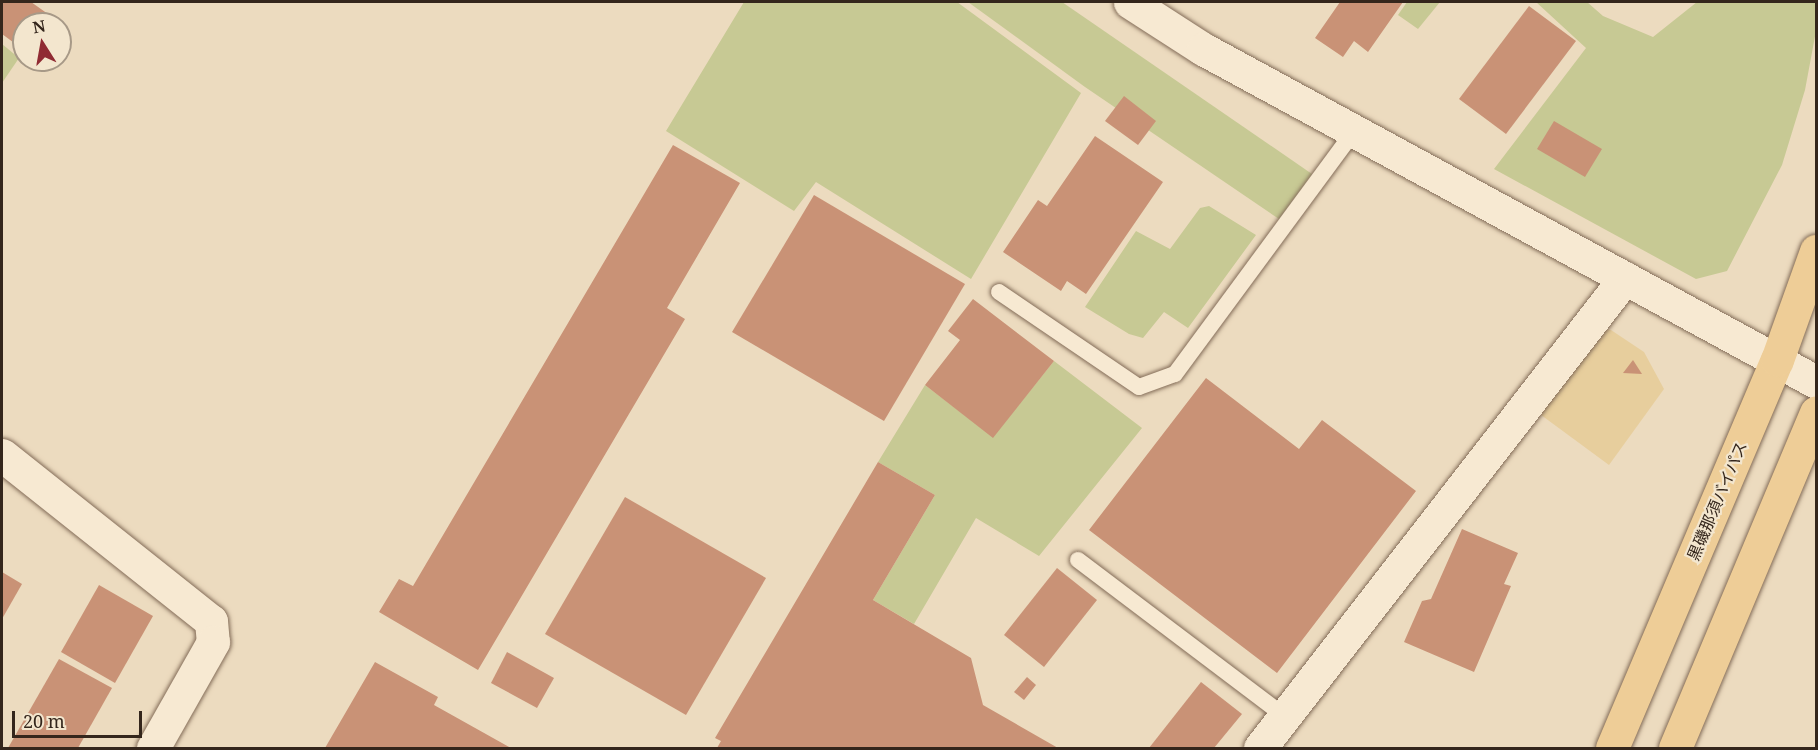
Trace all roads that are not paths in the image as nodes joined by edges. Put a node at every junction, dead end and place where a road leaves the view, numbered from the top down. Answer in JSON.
{"nodes":[{"id":1,"x":1130,"y":2,"type":"edge"},
{"id":2,"x":1354,"y":131,"type":"junction"},
{"id":3,"x":1816,"y":251,"type":"edge"},
{"id":4,"x":1625,"y":278,"type":"junction"},
{"id":5,"x":999,"y":292,"type":"dead end"},
{"id":6,"x":1777,"y":360,"type":"junction"},
{"id":7,"x":1816,"y":382,"type":"edge"},
{"id":8,"x":1816,"y":412,"type":"edge"},
{"id":9,"x":2,"y":455,"type":"edge"},
{"id":10,"x":1077,"y":560,"type":"dead end"},
{"id":11,"x":1284,"y":716,"type":"junction"},
{"id":12,"x":153,"y":748,"type":"edge"},
{"id":13,"x":1260,"y":748,"type":"edge"},
{"id":14,"x":1612,"y":748,"type":"edge"},
{"id":15,"x":1675,"y":748,"type":"edge"}],
"edges":[{"from":1,"to":2,"type":"street"},
{"from":2,"to":4,"type":"street"},
{"from":2,"to":5,"type":"lane"},
{"from":3,"to":6,"type":"main road","name":"黒磯那須バイパス"},
{"from":4,"to":6,"type":"street"},
{"from":4,"to":11,"type":"street"},
{"from":6,"to":7,"type":"street"},
{"from":6,"to":14,"type":"main road","name":"黒磯那須バイパス"},
{"from":8,"to":15,"type":"main road"},
{"from":9,"to":12,"type":"street"},
{"from":10,"to":11,"type":"lane"},
{"from":11,"to":13,"type":"street"}]}
